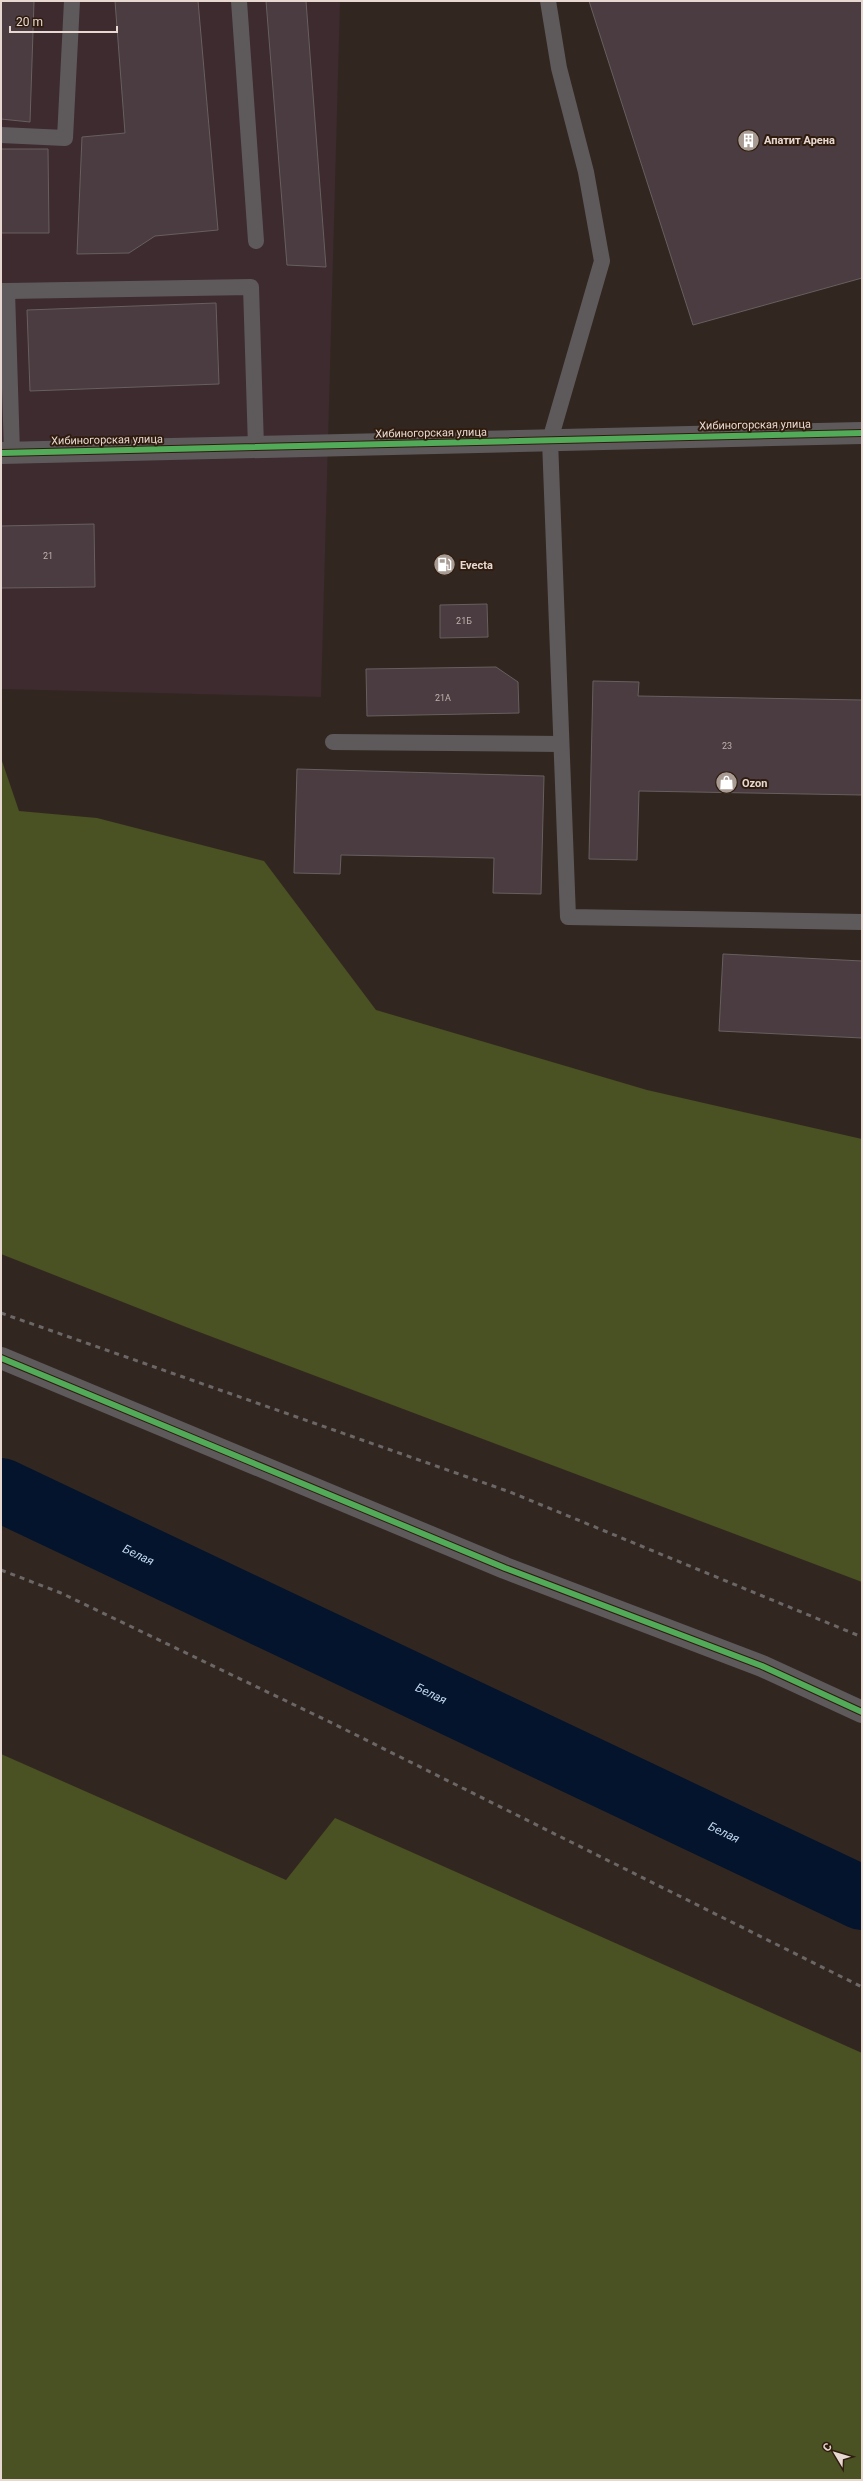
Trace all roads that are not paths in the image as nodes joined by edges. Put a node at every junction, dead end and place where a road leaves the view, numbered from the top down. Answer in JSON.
{"nodes":[{"id":1,"x":72,"y":1,"type":"edge"},
{"id":2,"x":239,"y":1,"type":"edge"},
{"id":3,"x":548,"y":1,"type":"edge"},
{"id":4,"x":1,"y":135,"type":"edge"},
{"id":5,"x":256,"y":241,"type":"dead end"},
{"id":6,"x":4,"y":291,"type":"edge"},
{"id":7,"x":862,"y":433,"type":"edge"},
{"id":8,"x":550,"y":440,"type":"junction"},
{"id":9,"x":256,"y":447,"type":"junction"},
{"id":10,"x":7,"y":453,"type":"edge"},
{"id":11,"x":333,"y":742,"type":"dead end"},
{"id":12,"x":561,"y":744,"type":"junction"},
{"id":13,"x":862,"y":922,"type":"edge"},
{"id":14,"x":1,"y":1358,"type":"edge"},
{"id":15,"x":862,"y":1712,"type":"edge"}],
"edges":[{"from":1,"to":4,"type":"lane"},
{"from":2,"to":5,"type":"lane"},
{"from":3,"to":8,"type":"lane"},
{"from":6,"to":9,"type":"lane"},
{"from":6,"to":10,"type":"lane"},
{"from":7,"to":8,"type":"street","name":"Хибиногорская улица"},
{"from":8,"to":9,"type":"street","name":"Хибиногорская улица"},
{"from":8,"to":12,"type":"lane"},
{"from":9,"to":10,"type":"street","name":"Хибиногорская улица"},
{"from":11,"to":12,"type":"lane"},
{"from":12,"to":13,"type":"lane"},
{"from":14,"to":15,"type":"street"}]}
